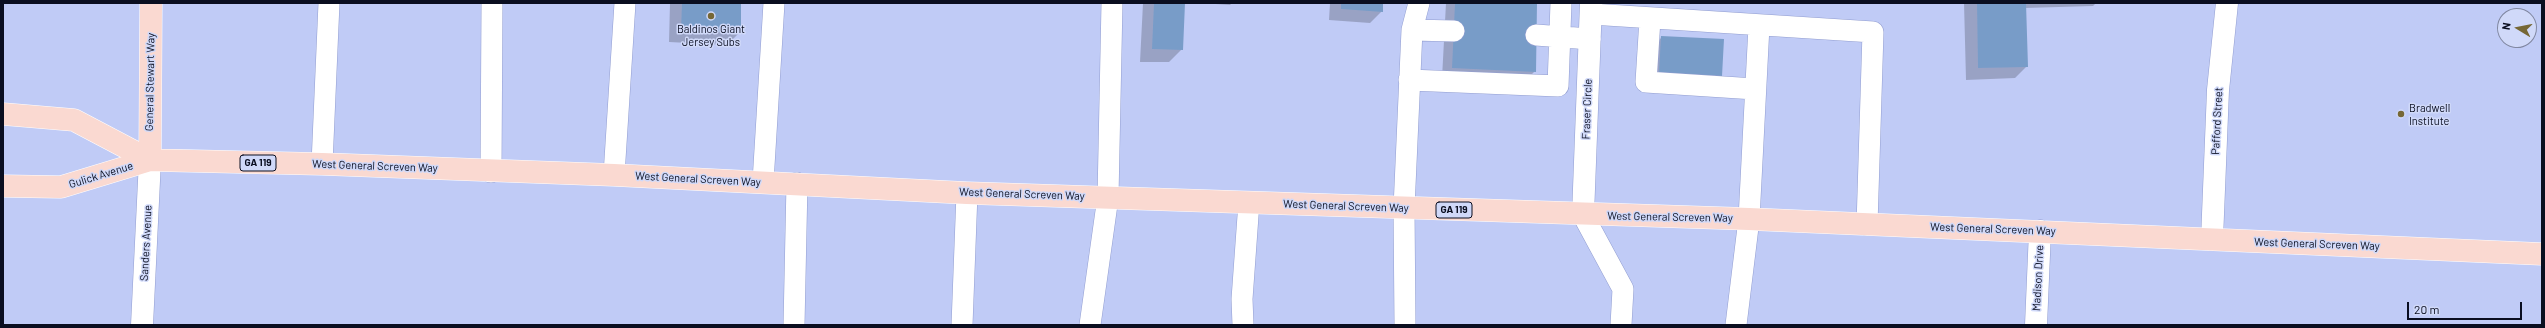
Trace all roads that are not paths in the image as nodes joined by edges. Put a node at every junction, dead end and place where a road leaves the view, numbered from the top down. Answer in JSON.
{"nodes":[{"id":1,"x":151,"y":3,"type":"edge"},
{"id":2,"x":329,"y":3,"type":"edge"},
{"id":3,"x":492,"y":3,"type":"edge"},
{"id":4,"x":625,"y":3,"type":"edge"},
{"id":5,"x":774,"y":3,"type":"edge"},
{"id":6,"x":1112,"y":3,"type":"edge"},
{"id":7,"x":1419,"y":3,"type":"edge"},
{"id":8,"x":1561,"y":3,"type":"edge"},
{"id":9,"x":2227,"y":3,"type":"edge"},
{"id":10,"x":1591,"y":8,"type":"edge"},
{"id":11,"x":1650,"y":19,"type":"junction"},
{"id":12,"x":1759,"y":26,"type":"junction"},
{"id":13,"x":1412,"y":30,"type":"junction"},
{"id":14,"x":1454,"y":32,"type":"dead end"},
{"id":15,"x":1536,"y":35,"type":"dead end"},
{"id":16,"x":1559,"y":37,"type":"junction"},
{"id":17,"x":1590,"y":39,"type":"junction"},
{"id":18,"x":1410,"y":80,"type":"junction"},
{"id":19,"x":1755,"y":89,"type":"junction"},
{"id":20,"x":3,"y":114,"type":"edge"},
{"id":21,"x":150,"y":160,"type":"junction"},
{"id":22,"x":322,"y":164,"type":"junction"},
{"id":23,"x":491,"y":172,"type":"junction"},
{"id":24,"x":614,"y":175,"type":"junction"},
{"id":25,"x":762,"y":182,"type":"junction"},
{"id":26,"x":797,"y":183,"type":"junction"},
{"id":27,"x":3,"y":186,"type":"edge"},
{"id":28,"x":967,"y":193,"type":"junction"},
{"id":29,"x":1108,"y":197,"type":"junction"},
{"id":30,"x":1250,"y":202,"type":"junction"},
{"id":31,"x":1404,"y":208,"type":"junction"},
{"id":32,"x":1583,"y":215,"type":"junction"},
{"id":33,"x":1749,"y":219,"type":"junction"},
{"id":34,"x":1867,"y":225,"type":"junction"},
{"id":35,"x":2040,"y":231,"type":"junction"},
{"id":36,"x":2212,"y":239,"type":"junction"},
{"id":37,"x":2542,"y":254,"type":"edge"},
{"id":38,"x":142,"y":325,"type":"edge"},
{"id":39,"x":794,"y":325,"type":"edge"},
{"id":40,"x":962,"y":325,"type":"edge"},
{"id":41,"x":1090,"y":325,"type":"edge"},
{"id":42,"x":1243,"y":325,"type":"edge"},
{"id":43,"x":1405,"y":325,"type":"edge"},
{"id":44,"x":1621,"y":325,"type":"edge"},
{"id":45,"x":1736,"y":325,"type":"edge"},
{"id":46,"x":2036,"y":325,"type":"edge"}],
"edges":[{"from":1,"to":21,"type":"main road","name":"General Stewart Way"},
{"from":2,"to":22,"type":"lane"},
{"from":3,"to":23,"type":"lane"},
{"from":4,"to":24,"type":"lane"},
{"from":5,"to":25,"type":"lane"},
{"from":6,"to":29,"type":"lane"},
{"from":7,"to":13,"type":"lane"},
{"from":8,"to":16,"type":"lane"},
{"from":9,"to":36,"type":"street","name":"Pafford Street"},
{"from":10,"to":11,"type":"lane"},
{"from":10,"to":17,"type":"street","name":"Fraser Circle"},
{"from":11,"to":12,"type":"lane"},
{"from":11,"to":19,"type":"lane"},
{"from":12,"to":19,"type":"lane"},
{"from":12,"to":34,"type":"lane"},
{"from":13,"to":14,"type":"lane"},
{"from":13,"to":18,"type":"lane"},
{"from":15,"to":16,"type":"lane"},
{"from":16,"to":17,"type":"lane"},
{"from":16,"to":18,"type":"lane"},
{"from":17,"to":32,"type":"street","name":"Fraser Circle"},
{"from":18,"to":31,"type":"lane"},
{"from":19,"to":33,"type":"lane"},
{"from":20,"to":21,"type":"main road","number":"GA 119"},
{"from":21,"to":22,"type":"main road","name":"West General Screven Way","number":"GA 119"},
{"from":21,"to":27,"type":"main road","name":"Gulick Avenue","number":"GA 119"},
{"from":21,"to":38,"type":"street","name":"Sanders Avenue"},
{"from":22,"to":23,"type":"main road","name":"West General Screven Way","number":"GA 119"},
{"from":23,"to":24,"type":"main road","name":"West General Screven Way","number":"GA 119"},
{"from":24,"to":25,"type":"main road","name":"West General Screven Way","number":"GA 119"},
{"from":25,"to":26,"type":"main road","name":"West General Screven Way","number":"GA 119"},
{"from":26,"to":28,"type":"main road","name":"West General Screven Way","number":"GA 119"},
{"from":26,"to":39,"type":"lane"},
{"from":28,"to":29,"type":"main road","name":"West General Screven Way","number":"GA 119"},
{"from":28,"to":40,"type":"lane"},
{"from":29,"to":30,"type":"main road","name":"West General Screven Way","number":"GA 119"},
{"from":29,"to":41,"type":"lane"},
{"from":30,"to":31,"type":"main road","name":"West General Screven Way","number":"GA 119"},
{"from":30,"to":42,"type":"lane"},
{"from":31,"to":32,"type":"main road","name":"West General Screven Way","number":"GA 119"},
{"from":31,"to":43,"type":"lane"},
{"from":32,"to":33,"type":"main road","name":"West General Screven Way","number":"GA 119"},
{"from":32,"to":44,"type":"lane"},
{"from":33,"to":34,"type":"main road","name":"West General Screven Way","number":"GA 119"},
{"from":33,"to":45,"type":"lane"},
{"from":34,"to":35,"type":"main road","name":"West General Screven Way","number":"GA 119"},
{"from":35,"to":36,"type":"main road","name":"West General Screven Way","number":"GA 119"},
{"from":35,"to":46,"type":"street","name":"Madison Drive"},
{"from":36,"to":37,"type":"main road","name":"West General Screven Way","number":"GA 119"}]}
